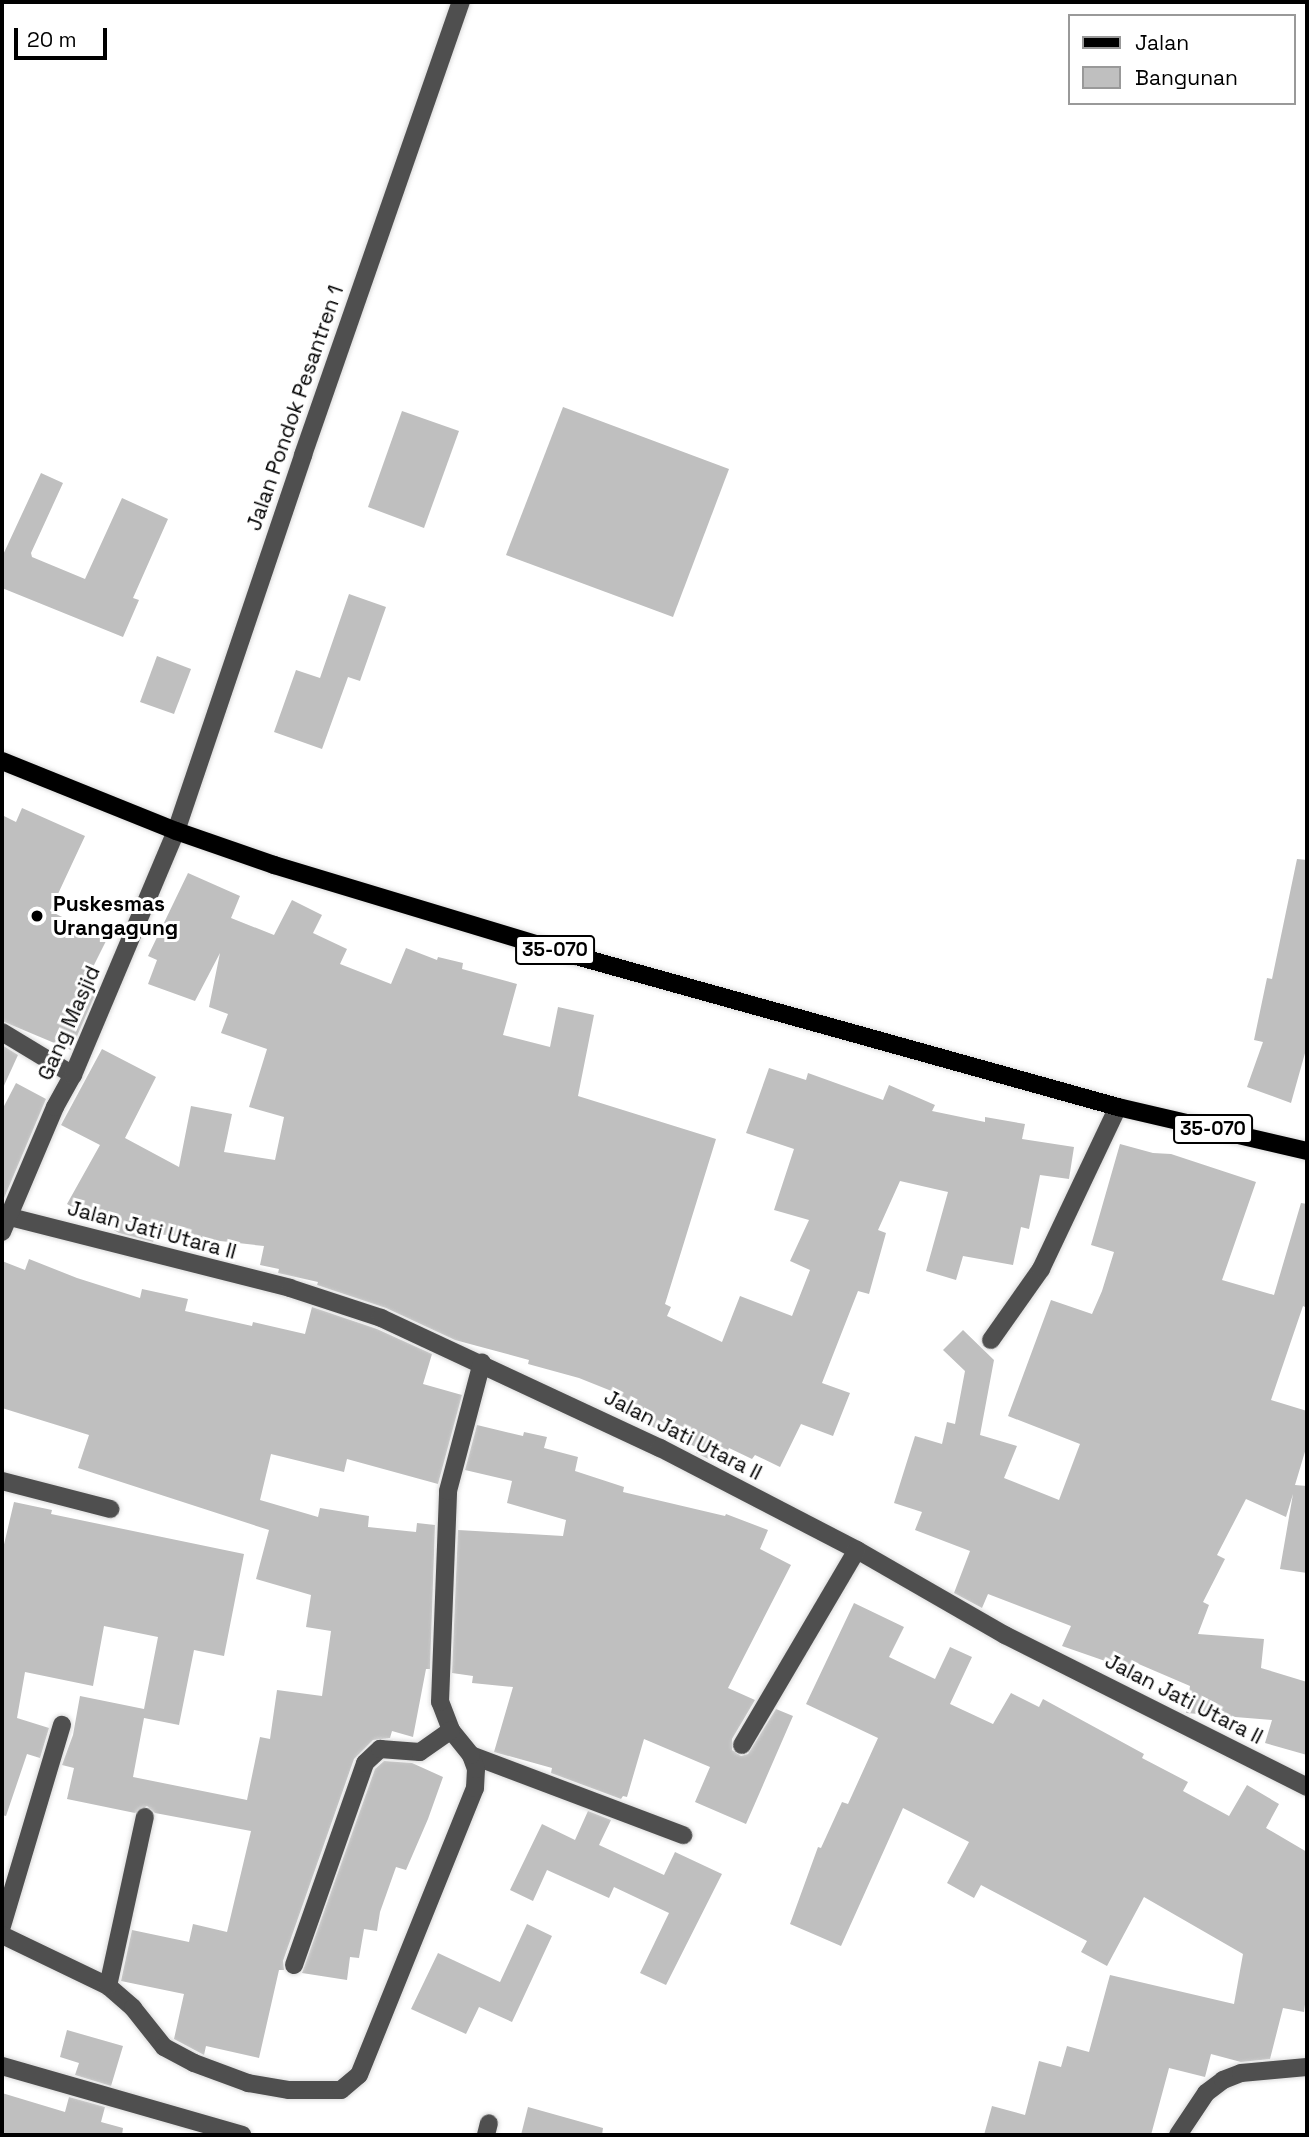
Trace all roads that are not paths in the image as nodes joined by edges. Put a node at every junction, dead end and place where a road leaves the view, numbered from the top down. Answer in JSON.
{"nodes":[{"id":1,"x":461,"y":2,"type":"edge"},
{"id":2,"x":2,"y":761,"type":"edge"},
{"id":3,"x":176,"y":831,"type":"junction"},
{"id":4,"x":2,"y":1032,"type":"edge"},
{"id":5,"x":73,"y":1074,"type":"junction"},
{"id":6,"x":1118,"y":1107,"type":"junction"},
{"id":7,"x":1307,"y":1151,"type":"edge"},
{"id":8,"x":4,"y":1221,"type":"edge"},
{"id":9,"x":991,"y":1340,"type":"dead end"},
{"id":10,"x":482,"y":1362,"type":"junction"},
{"id":11,"x":2,"y":1481,"type":"edge"},
{"id":12,"x":110,"y":1509,"type":"dead end"},
{"id":13,"x":857,"y":1550,"type":"junction"},
{"id":14,"x":62,"y":1725,"type":"dead end"},
{"id":15,"x":451,"y":1730,"type":"junction"},
{"id":16,"x":742,"y":1745,"type":"dead end"},
{"id":17,"x":471,"y":1755,"type":"junction"},
{"id":18,"x":1307,"y":1787,"type":"edge"},
{"id":19,"x":145,"y":1817,"type":"dead end"},
{"id":20,"x":683,"y":1835,"type":"dead end"},
{"id":21,"x":2,"y":1926,"type":"edge"},
{"id":22,"x":2,"y":1935,"type":"edge"},
{"id":23,"x":294,"y":1965,"type":"dead end"},
{"id":24,"x":108,"y":1986,"type":"junction"},
{"id":25,"x":2,"y":2066,"type":"edge"},
{"id":26,"x":1307,"y":2067,"type":"edge"},
{"id":27,"x":242,"y":2135,"type":"edge"},
{"id":28,"x":1178,"y":2135,"type":"edge"}],
"edges":[{"from":1,"to":3,"type":"street","name":"Jalan Pondok Pesantren 1"},
{"from":2,"to":3,"type":"main road","number":"35-070"},
{"from":3,"to":5,"type":"street","name":"Gang Masjid"},
{"from":3,"to":6,"type":"main road","number":"35-070"},
{"from":4,"to":5,"type":"street"},
{"from":5,"to":8,"type":"street","name":"Gang Masjid"},
{"from":6,"to":7,"type":"main road","number":"35-070"},
{"from":6,"to":9,"type":"street"},
{"from":8,"to":10,"type":"street","name":"Jalan Jati Utara II"},
{"from":10,"to":13,"type":"street","name":"Jalan Jati Utara II"},
{"from":10,"to":15,"type":"street"},
{"from":11,"to":12,"type":"street"},
{"from":13,"to":16,"type":"street"},
{"from":13,"to":18,"type":"street","name":"Jalan Jati Utara II"},
{"from":14,"to":21,"type":"street"},
{"from":15,"to":17,"type":"street"},
{"from":15,"to":23,"type":"street"},
{"from":17,"to":20,"type":"street"},
{"from":17,"to":24,"type":"street"},
{"from":19,"to":24,"type":"street"},
{"from":22,"to":24,"type":"street"},
{"from":25,"to":27,"type":"street"},
{"from":26,"to":28,"type":"street"}]}
